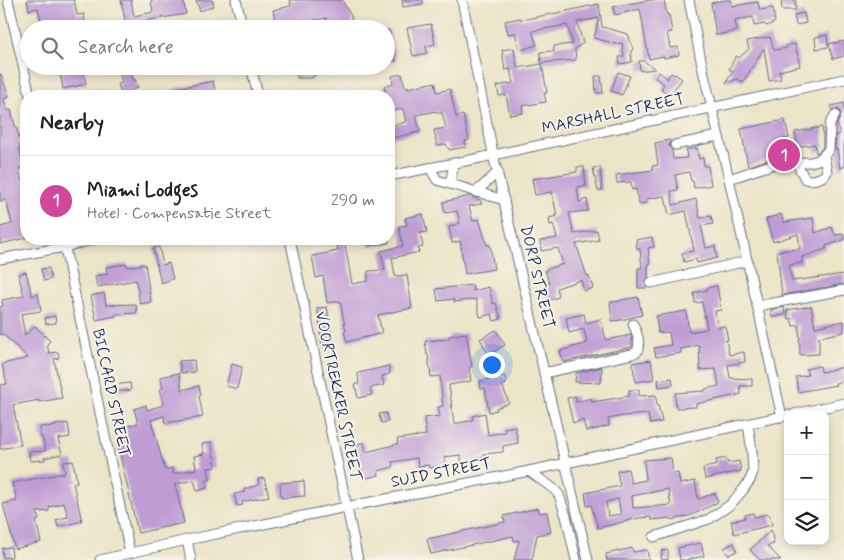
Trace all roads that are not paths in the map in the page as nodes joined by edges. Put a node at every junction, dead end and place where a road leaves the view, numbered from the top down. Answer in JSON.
{"nodes":[{"id":1,"x":8,"y":0,"type":"edge"},
{"id":2,"x":236,"y":0,"type":"edge"},
{"id":3,"x":462,"y":0,"type":"edge"},
{"id":4,"x":689,"y":0,"type":"edge"},
{"id":5,"x":0,"y":10,"type":"edge"},
{"id":6,"x":11,"y":11,"type":"junction"},
{"id":7,"x":240,"y":20,"type":"edge"},
{"id":8,"x":20,"y":51,"type":"edge"},
{"id":9,"x":25,"y":75,"type":"edge"},
{"id":10,"x":253,"y":75,"type":"edge"},
{"id":11,"x":844,"y":79,"type":"edge"},
{"id":12,"x":29,"y":90,"type":"edge"},
{"id":13,"x":257,"y":90,"type":"edge"},
{"id":14,"x":712,"y":108,"type":"junction"},
{"id":15,"x":835,"y":115,"type":"dead end"},
{"id":16,"x":718,"y":136,"type":"junction"},
{"id":17,"x":675,"y":145,"type":"dead end"},
{"id":18,"x":494,"y":155,"type":"junction"},
{"id":19,"x":824,"y":155,"type":"junction"},
{"id":20,"x":796,"y":162,"type":"junction"},
{"id":21,"x":454,"y":163,"type":"junction"},
{"id":22,"x":430,"y":168,"type":"junction"},
{"id":23,"x":498,"y":172,"type":"junction"},
{"id":24,"x":395,"y":175,"type":"edge"},
{"id":25,"x":729,"y":180,"type":"junction"},
{"id":26,"x":450,"y":184,"type":"junction"},
{"id":27,"x":476,"y":192,"type":"junction"},
{"id":28,"x":504,"y":200,"type":"junction"},
{"id":29,"x":56,"y":245,"type":"edge"},
{"id":30,"x":64,"y":245,"type":"edge"},
{"id":31,"x":291,"y":245,"type":"edge"},
{"id":32,"x":0,"y":259,"type":"edge"},
{"id":33,"x":747,"y":261,"type":"junction"},
{"id":34,"x":651,"y":283,"type":"dead end"},
{"id":35,"x":844,"y":290,"type":"edge"},
{"id":36,"x":757,"y":306,"type":"junction"},
{"id":37,"x":633,"y":324,"type":"dead end"},
{"id":38,"x":544,"y":373,"type":"junction"},
{"id":39,"x":844,"y":403,"type":"edge"},
{"id":40,"x":812,"y":410,"type":"edge"},
{"id":41,"x":784,"y":412,"type":"edge"},
{"id":42,"x":784,"y":416,"type":"edge"},
{"id":43,"x":748,"y":424,"type":"junction"},
{"id":44,"x":565,"y":463,"type":"junction"},
{"id":45,"x":529,"y":471,"type":"junction"},
{"id":46,"x":346,"y":507,"type":"junction"},
{"id":47,"x":654,"y":537,"type":"dead end"},
{"id":48,"x":187,"y":540,"type":"junction"},
{"id":49,"x":130,"y":553,"type":"junction"},
{"id":50,"x":100,"y":560,"type":"edge"},
{"id":51,"x":191,"y":560,"type":"edge"},
{"id":52,"x":358,"y":560,"type":"edge"},
{"id":53,"x":576,"y":560,"type":"edge"},
{"id":54,"x":588,"y":560,"type":"edge"}],
"edges":[{"from":1,"to":6,"type":"street"},
{"from":2,"to":7,"type":"street"},
{"from":3,"to":18,"type":"street","name":"DORP STREET"},
{"from":4,"to":14,"type":"street"},
{"from":5,"to":6,"type":"street"},
{"from":6,"to":8,"type":"street"},
{"from":9,"to":12,"type":"street"},
{"from":10,"to":13,"type":"street"},
{"from":11,"to":14,"type":"street","name":"MARSHALL STREET"},
{"from":14,"to":16,"type":"street"},
{"from":14,"to":18,"type":"street","name":"MARSHALL STREET"},
{"from":15,"to":19,"type":"street"},
{"from":16,"to":17,"type":"street"},
{"from":16,"to":25,"type":"street"},
{"from":18,"to":21,"type":"street","name":"MARSHALL STREET"},
{"from":18,"to":23,"type":"street","name":"DORP STREET"},
{"from":19,"to":20,"type":"street"},
{"from":19,"to":20,"type":"street"},
{"from":20,"to":25,"type":"street"},
{"from":21,"to":22,"type":"street","name":"MARSHALL STREET"},
{"from":21,"to":26,"type":"street"},
{"from":22,"to":24,"type":"street","name":"MARSHALL STREET"},
{"from":22,"to":26,"type":"street"},
{"from":23,"to":27,"type":"street"},
{"from":23,"to":28,"type":"street","name":"DORP STREET"},
{"from":25,"to":33,"type":"street"},
{"from":26,"to":27,"type":"street"},
{"from":27,"to":28,"type":"street"},
{"from":28,"to":38,"type":"street","name":"DORP STREET"},
{"from":29,"to":32,"type":"street"},
{"from":30,"to":49,"type":"street","name":"BICCARD STREET"},
{"from":31,"to":46,"type":"street","name":"VOORTREKKER STREET"},
{"from":33,"to":34,"type":"street"},
{"from":33,"to":36,"type":"street"},
{"from":35,"to":36,"type":"street"},
{"from":36,"to":41,"type":"street"},
{"from":37,"to":38,"type":"street"},
{"from":38,"to":44,"type":"street","name":"DORP STREET"},
{"from":39,"to":40,"type":"street"},
{"from":42,"to":43,"type":"street","name":"SUID STREET"},
{"from":43,"to":44,"type":"street","name":"SUID STREET"},
{"from":43,"to":47,"type":"street"},
{"from":44,"to":45,"type":"street","name":"SUID STREET"},
{"from":44,"to":54,"type":"street","name":"DORP STREET"},
{"from":45,"to":46,"type":"street","name":"SUID STREET"},
{"from":45,"to":53,"type":"street"},
{"from":46,"to":48,"type":"street","name":"SUID STREET"},
{"from":46,"to":52,"type":"street","name":"VOORTREKKER STREET"},
{"from":48,"to":49,"type":"street","name":"SUID STREET"},
{"from":48,"to":51,"type":"street"},
{"from":49,"to":50,"type":"street","name":"SUID STREET"}]}
